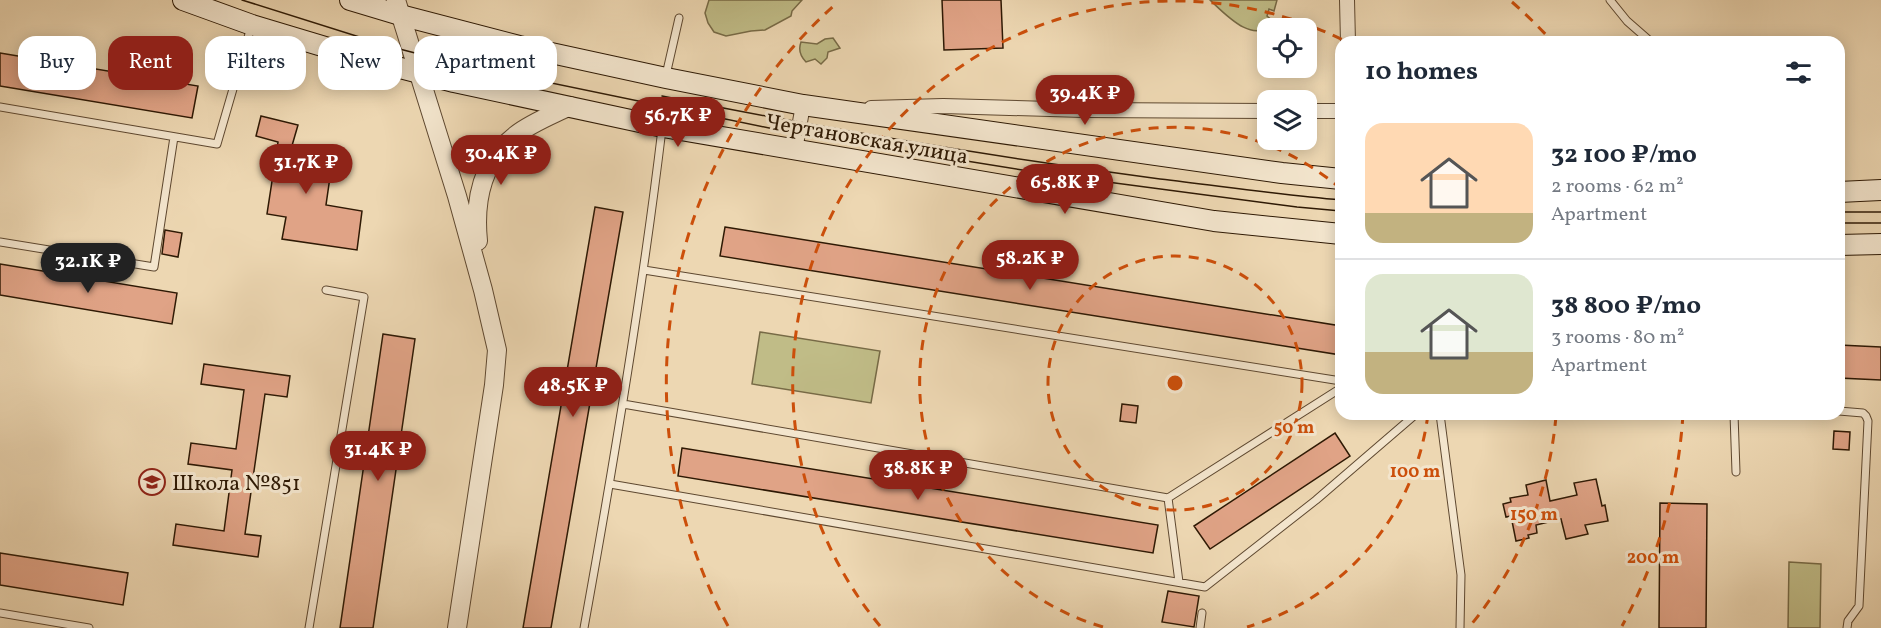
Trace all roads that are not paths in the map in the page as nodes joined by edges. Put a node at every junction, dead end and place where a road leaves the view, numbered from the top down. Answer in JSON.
{"nodes":[{"id":1,"x":183,"y":0,"type":"edge"},
{"id":2,"x":350,"y":0,"type":"edge"},
{"id":3,"x":1347,"y":0,"type":"edge"},
{"id":4,"x":1610,"y":0,"type":"edge"},
{"id":5,"x":398,"y":8,"type":"edge"},
{"id":6,"x":679,"y":18,"type":"dead end"},
{"id":7,"x":252,"y":25,"type":"junction"},
{"id":8,"x":1348,"y":36,"type":"edge"},
{"id":9,"x":1644,"y":36,"type":"edge"},
{"id":10,"x":414,"y":59,"type":"edge"},
{"id":11,"x":414,"y":71,"type":"edge"},
{"id":12,"x":666,"y":78,"type":"junction"},
{"id":13,"x":424,"y":90,"type":"edge"},
{"id":14,"x":498,"y":90,"type":"edge"},
{"id":15,"x":803,"y":105,"type":"junction"},
{"id":16,"x":570,"y":106,"type":"junction"},
{"id":17,"x":0,"y":107,"type":"edge"},
{"id":18,"x":826,"y":109,"type":"junction"},
{"id":19,"x":1257,"y":111,"type":"edge"},
{"id":20,"x":1317,"y":111,"type":"edge"},
{"id":21,"x":1335,"y":111,"type":"edge"},
{"id":22,"x":663,"y":127,"type":"junction"},
{"id":23,"x":174,"y":137,"type":"junction"},
{"id":24,"x":795,"y":150,"type":"junction"},
{"id":25,"x":1335,"y":178,"type":"edge"},
{"id":26,"x":1881,"y":190,"type":"edge"},
{"id":27,"x":1845,"y":192,"type":"edge"},
{"id":28,"x":1335,"y":233,"type":"edge"},
{"id":29,"x":0,"y":242,"type":"edge"},
{"id":30,"x":1881,"y":244,"type":"edge"},
{"id":31,"x":1845,"y":245,"type":"edge"},
{"id":32,"x":644,"y":270,"type":"junction"},
{"id":33,"x":326,"y":290,"type":"dead end"},
{"id":34,"x":483,"y":290,"type":"junction"},
{"id":35,"x":1335,"y":380,"type":"edge"},
{"id":36,"x":1335,"y":392,"type":"edge"},
{"id":37,"x":622,"y":404,"type":"junction"},
{"id":38,"x":1845,"y":412,"type":"edge"},
{"id":39,"x":1409,"y":420,"type":"edge"},
{"id":40,"x":1441,"y":420,"type":"edge"},
{"id":41,"x":1734,"y":420,"type":"edge"},
{"id":42,"x":1736,"y":472,"type":"dead end"},
{"id":43,"x":610,"y":484,"type":"junction"},
{"id":44,"x":1168,"y":498,"type":"junction"},
{"id":45,"x":1179,"y":582,"type":"junction"},
{"id":46,"x":0,"y":613,"type":"edge"},
{"id":47,"x":1202,"y":613,"type":"dead end"},
{"id":48,"x":89,"y":628,"type":"edge"},
{"id":49,"x":309,"y":628,"type":"edge"},
{"id":50,"x":457,"y":628,"type":"edge"},
{"id":51,"x":584,"y":628,"type":"edge"},
{"id":52,"x":1200,"y":628,"type":"edge"},
{"id":53,"x":1460,"y":628,"type":"edge"},
{"id":54,"x":1847,"y":628,"type":"edge"}],
"edges":[{"from":1,"to":7,"type":"main road","name":"Чертановская улица"},
{"from":2,"to":5,"type":"main road","name":"Чертановская улица"},
{"from":3,"to":8,"type":"street"},
{"from":4,"to":9,"type":"lane"},
{"from":5,"to":10,"type":"street"},
{"from":5,"to":12,"type":"main road","name":"Чертановская улица"},
{"from":6,"to":12,"type":"lane"},
{"from":7,"to":11,"type":"main road","name":"Чертановская улица"},
{"from":7,"to":23,"type":"lane"},
{"from":12,"to":15,"type":"main road","name":"Чертановская улица"},
{"from":13,"to":34,"type":"street"},
{"from":14,"to":16,"type":"main road","name":"Чертановская улица"},
{"from":15,"to":18,"type":"main road","name":"Чертановская улица"},
{"from":15,"to":24,"type":"street"},
{"from":16,"to":22,"type":"main road","name":"Чертановская улица"},
{"from":16,"to":34,"type":"street"},
{"from":17,"to":23,"type":"lane"},
{"from":18,"to":19,"type":"street"},
{"from":18,"to":25,"type":"main road","name":"Чертановская улица"},
{"from":20,"to":21,"type":"street"},
{"from":22,"to":24,"type":"main road","name":"Чертановская улица"},
{"from":22,"to":32,"type":"lane"},
{"from":23,"to":29,"type":"lane"},
{"from":24,"to":28,"type":"main road","name":"Чертановская улица"},
{"from":26,"to":27,"type":"main road"},
{"from":30,"to":31,"type":"main road"},
{"from":32,"to":35,"type":"lane"},
{"from":32,"to":37,"type":"lane"},
{"from":33,"to":49,"type":"lane"},
{"from":34,"to":50,"type":"street"},
{"from":36,"to":44,"type":"lane"},
{"from":37,"to":43,"type":"lane"},
{"from":37,"to":44,"type":"lane"},
{"from":38,"to":54,"type":"lane"},
{"from":39,"to":45,"type":"lane"},
{"from":40,"to":53,"type":"lane"},
{"from":41,"to":42,"type":"lane"},
{"from":43,"to":45,"type":"lane"},
{"from":43,"to":51,"type":"lane"},
{"from":44,"to":45,"type":"lane"},
{"from":46,"to":48,"type":"lane"},
{"from":47,"to":52,"type":"lane"}]}
